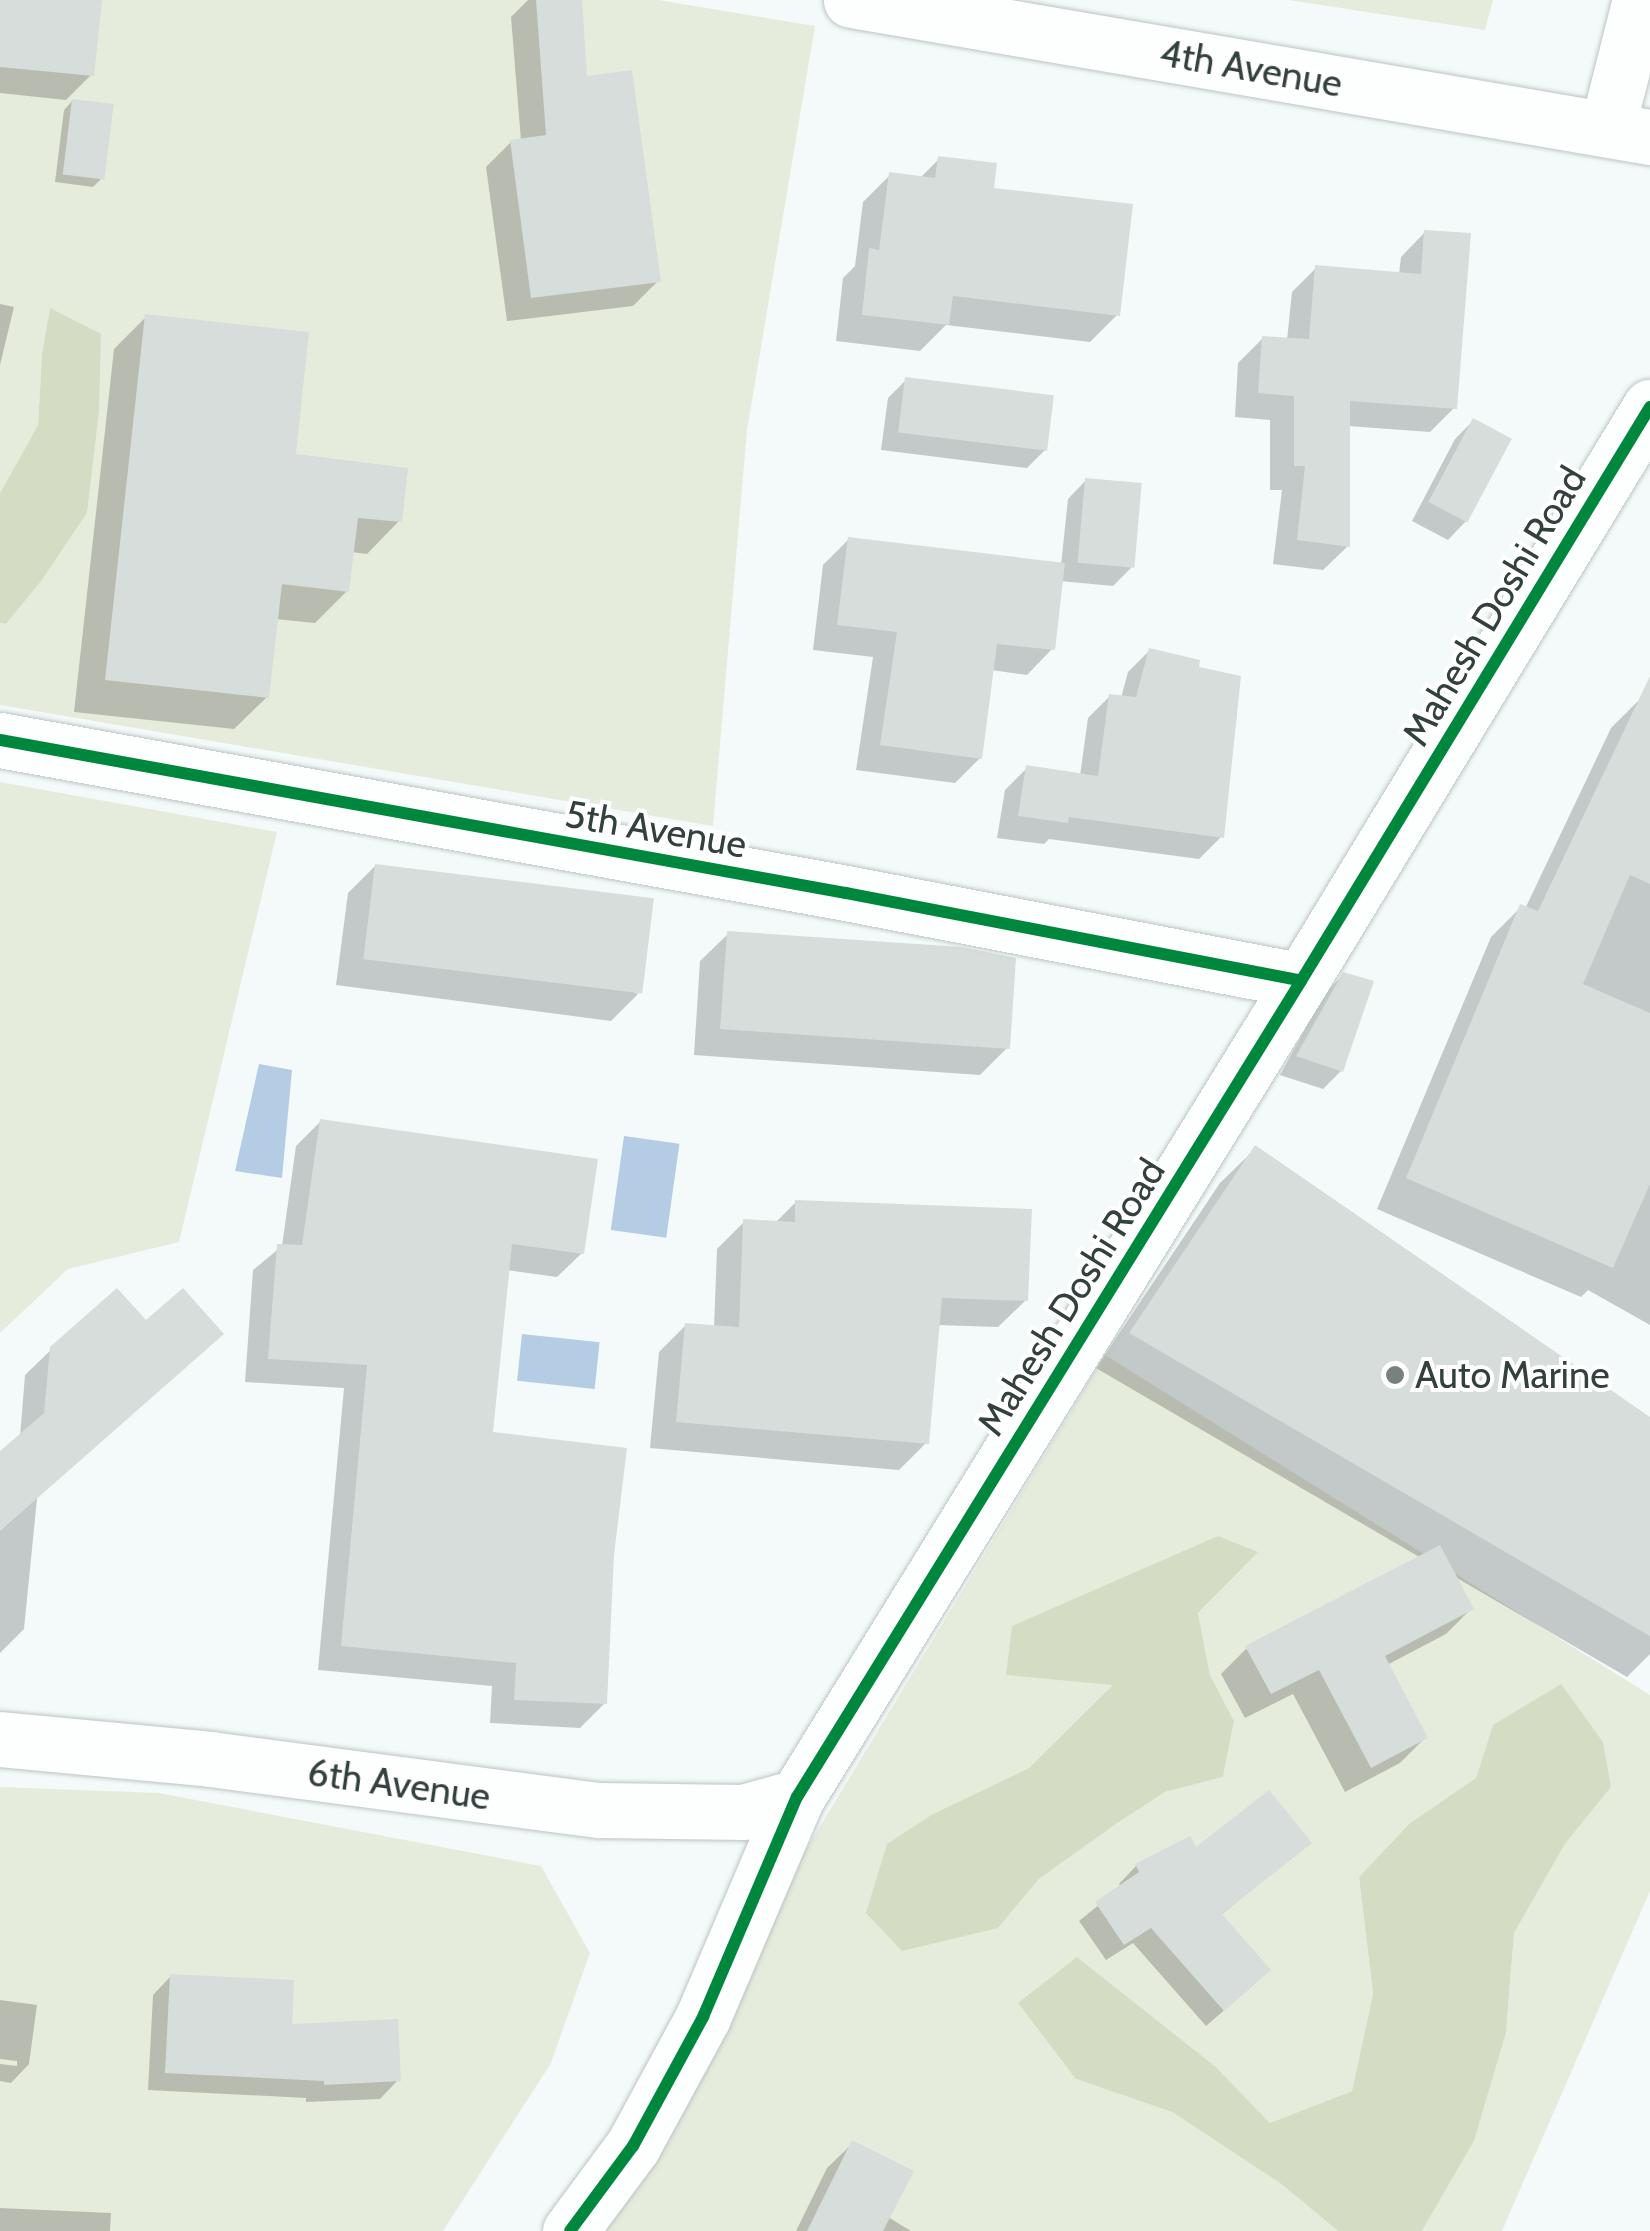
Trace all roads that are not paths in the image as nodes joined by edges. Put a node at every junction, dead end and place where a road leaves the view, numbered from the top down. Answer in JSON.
{"nodes":[{"id":1,"x":851,"y":0,"type":"edge"},
{"id":2,"x":1640,"y":0,"type":"edge"},
{"id":3,"x":1628,"y":133,"type":"edge"},
{"id":4,"x":1650,"y":407,"type":"edge"},
{"id":5,"x":0,"y":740,"type":"edge"},
{"id":6,"x":1302,"y":982,"type":"junction"},
{"id":7,"x":0,"y":1739,"type":"edge"},
{"id":8,"x":796,"y":1797,"type":"junction"},
{"id":9,"x":570,"y":2231,"type":"edge"}],
"edges":[{"from":1,"to":3,"type":"street","name":"4th Avenue"},
{"from":2,"to":3,"type":"street"},
{"from":4,"to":6,"type":"street","name":"Mahesh Doshi Road"},
{"from":5,"to":6,"type":"street","name":"5th Avenue"},
{"from":6,"to":8,"type":"street","name":"Mahesh Doshi Road"},
{"from":7,"to":8,"type":"street","name":"6th Avenue"},
{"from":8,"to":9,"type":"street","name":"Mahesh Doshi Road"}]}
